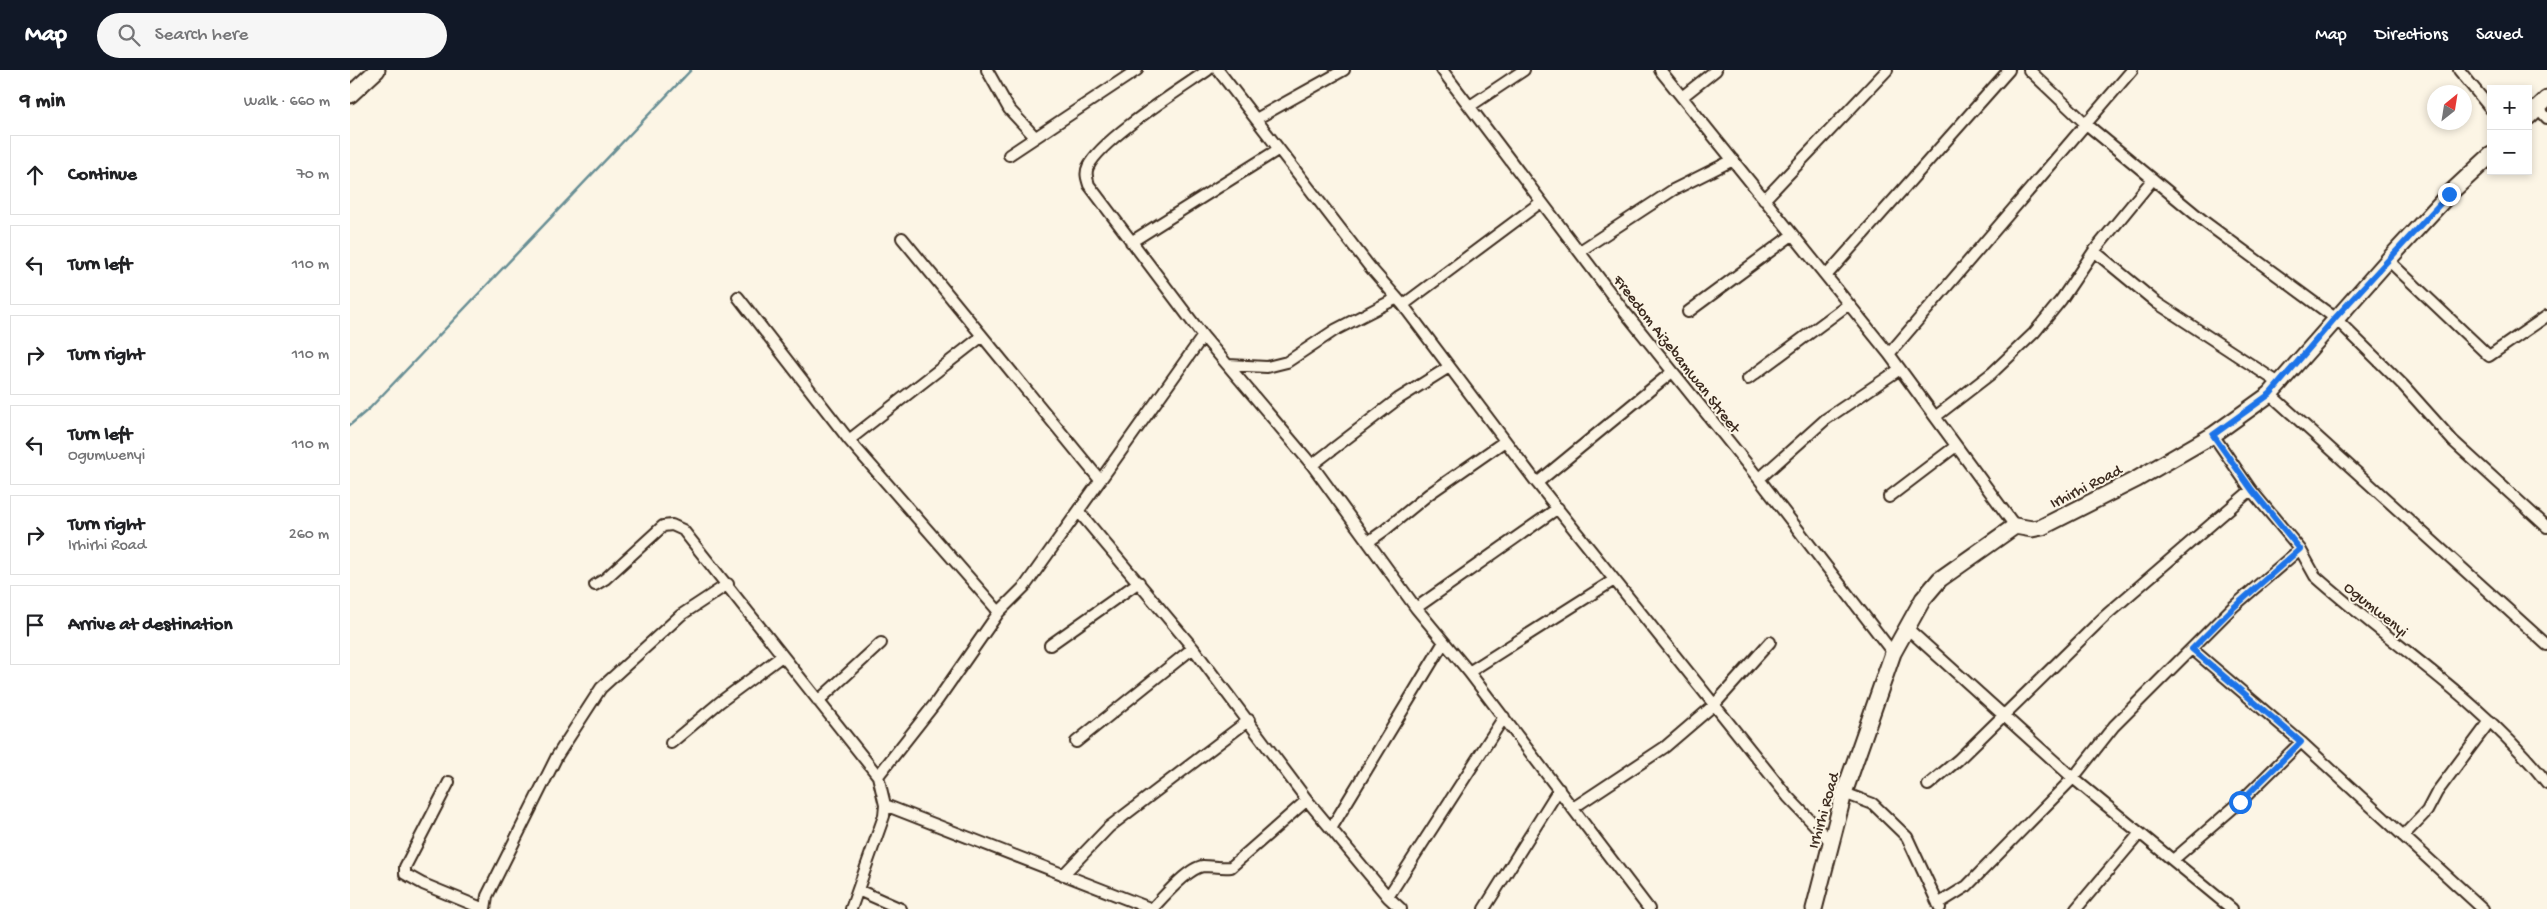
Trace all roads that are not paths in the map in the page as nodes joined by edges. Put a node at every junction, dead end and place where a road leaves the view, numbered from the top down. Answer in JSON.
{"nodes":[{"id":1,"x":377,"y":70,"type":"edge"},
{"id":2,"x":986,"y":70,"type":"edge"},
{"id":3,"x":1137,"y":70,"type":"edge"},
{"id":4,"x":1208,"y":70,"type":"edge"},
{"id":5,"x":1218,"y":70,"type":"edge"},
{"id":6,"x":1344,"y":70,"type":"edge"},
{"id":7,"x":1442,"y":70,"type":"edge"},
{"id":8,"x":1524,"y":70,"type":"edge"},
{"id":9,"x":1660,"y":70,"type":"edge"},
{"id":10,"x":1716,"y":70,"type":"edge"},
{"id":11,"x":1887,"y":70,"type":"edge"},
{"id":12,"x":2009,"y":70,"type":"edge"},
{"id":13,"x":2029,"y":70,"type":"edge"},
{"id":14,"x":2132,"y":70,"type":"edge"},
{"id":15,"x":2459,"y":70,"type":"edge"},
{"id":16,"x":350,"y":95,"type":"edge"},
{"id":17,"x":1682,"y":97,"type":"junction"},
{"id":18,"x":2487,"y":104,"type":"edge"},
{"id":19,"x":1470,"y":106,"type":"junction"},
{"id":20,"x":1256,"y":119,"type":"junction"},
{"id":21,"x":2085,"y":123,"type":"junction"},
{"id":22,"x":1036,"y":138,"type":"junction"},
{"id":23,"x":1279,"y":149,"type":"junction"},
{"id":24,"x":1009,"y":155,"type":"dead end"},
{"id":25,"x":2487,"y":159,"type":"edge"},
{"id":26,"x":1733,"y":160,"type":"junction"},
{"id":27,"x":2153,"y":179,"type":"junction"},
{"id":28,"x":1764,"y":200,"type":"junction"},
{"id":29,"x":1541,"y":202,"type":"junction"},
{"id":30,"x":1792,"y":235,"type":"junction"},
{"id":31,"x":902,"y":238,"type":"dead end"},
{"id":32,"x":1131,"y":242,"type":"junction"},
{"id":33,"x":1580,"y":251,"type":"junction"},
{"id":34,"x":2094,"y":251,"type":"junction"},
{"id":35,"x":2388,"y":260,"type":"junction"},
{"id":36,"x":1826,"y":276,"type":"junction"},
{"id":37,"x":738,"y":297,"type":"dead end"},
{"id":38,"x":1400,"y":301,"type":"junction"},
{"id":39,"x":1849,"y":304,"type":"junction"},
{"id":40,"x":1688,"y":312,"type":"dead end"},
{"id":41,"x":2547,"y":316,"type":"edge"},
{"id":42,"x":2335,"y":318,"type":"junction"},
{"id":43,"x":1203,"y":336,"type":"junction"},
{"id":44,"x":981,"y":337,"type":"junction"},
{"id":45,"x":1889,"y":354,"type":"junction"},
{"id":46,"x":1228,"y":365,"type":"junction"},
{"id":47,"x":1449,"y":367,"type":"junction"},
{"id":48,"x":1900,"y":369,"type":"junction"},
{"id":49,"x":1672,"y":372,"type":"junction"},
{"id":50,"x":1748,"y":378,"type":"dead end"},
{"id":51,"x":2275,"y":388,"type":"junction"},
{"id":52,"x":1935,"y":417,"type":"junction"},
{"id":53,"x":2213,"y":435,"type":"junction"},
{"id":54,"x":849,"y":440,"type":"junction"},
{"id":55,"x":1505,"y":441,"type":"junction"},
{"id":56,"x":1956,"y":446,"type":"junction"},
{"id":57,"x":1312,"y":465,"type":"junction"},
{"id":58,"x":1759,"y":479,"type":"junction"},
{"id":59,"x":1100,"y":480,"type":"junction"},
{"id":60,"x":1538,"y":483,"type":"junction"},
{"id":61,"x":2252,"y":490,"type":"junction"},
{"id":62,"x":1889,"y":496,"type":"dead end"},
{"id":63,"x":1558,"y":508,"type":"junction"},
{"id":64,"x":1079,"y":512,"type":"junction"},
{"id":65,"x":2015,"y":526,"type":"junction"},
{"id":66,"x":2547,"y":527,"type":"edge"},
{"id":67,"x":1368,"y":542,"type":"junction"},
{"id":68,"x":2300,"y":549,"type":"junction"},
{"id":69,"x":1614,"y":580,"type":"junction"},
{"id":70,"x":1139,"y":582,"type":"junction"},
{"id":71,"x":728,"y":584,"type":"junction"},
{"id":72,"x":595,"y":585,"type":"dead end"},
{"id":73,"x":1416,"y":608,"type":"junction"},
{"id":74,"x":999,"y":612,"type":"junction"},
{"id":75,"x":1908,"y":629,"type":"junction"},
{"id":76,"x":1444,"y":642,"type":"junction"},
{"id":77,"x":1770,"y":642,"type":"dead end"},
{"id":78,"x":881,"y":644,"type":"dead end"},
{"id":79,"x":1050,"y":645,"type":"dead end"},
{"id":80,"x":2547,"y":645,"type":"edge"},
{"id":81,"x":1193,"y":648,"type":"junction"},
{"id":82,"x":2192,"y":649,"type":"junction"},
{"id":83,"x":1893,"y":654,"type":"junction"},
{"id":84,"x":782,"y":656,"type":"junction"},
{"id":85,"x":1469,"y":672,"type":"junction"},
{"id":86,"x":818,"y":701,"type":"junction"},
{"id":87,"x":1714,"y":705,"type":"junction"},
{"id":88,"x":2003,"y":715,"type":"junction"},
{"id":89,"x":1504,"y":717,"type":"junction"},
{"id":90,"x":1249,"y":720,"type":"junction"},
{"id":91,"x":2490,"y":721,"type":"junction"},
{"id":92,"x":1076,"y":742,"type":"dead end"},
{"id":93,"x":2301,"y":742,"type":"junction"},
{"id":94,"x":671,"y":743,"type":"dead end"},
{"id":95,"x":2543,"y":771,"type":"edge"},
{"id":96,"x":878,"y":776,"type":"junction"},
{"id":97,"x":2073,"y":778,"type":"junction"},
{"id":98,"x":449,"y":782,"type":"dead end"},
{"id":99,"x":2547,"y":783,"type":"edge"},
{"id":100,"x":1928,"y":786,"type":"dead end"},
{"id":101,"x":1559,"y":789,"type":"junction"},
{"id":102,"x":1844,"y":793,"type":"junction"},
{"id":103,"x":1307,"y":800,"type":"junction"},
{"id":104,"x":885,"y":805,"type":"junction"},
{"id":105,"x":1573,"y":808,"type":"junction"},
{"id":106,"x":1332,"y":827,"type":"junction"},
{"id":107,"x":2140,"y":833,"type":"junction"},
{"id":108,"x":2404,"y":836,"type":"junction"},
{"id":109,"x":1830,"y":842,"type":"junction"},
{"id":110,"x":2173,"y":860,"type":"junction"},
{"id":111,"x":1063,"y":875,"type":"junction"},
{"id":112,"x":858,"y":890,"type":"junction"},
{"id":113,"x":1388,"y":896,"type":"junction"},
{"id":114,"x":1939,"y":906,"type":"edge"},
{"id":115,"x":1141,"y":907,"type":"edge"},
{"id":116,"x":484,"y":909,"type":"edge"},
{"id":117,"x":851,"y":909,"type":"edge"},
{"id":118,"x":901,"y":909,"type":"edge"},
{"id":119,"x":1153,"y":909,"type":"edge"},
{"id":120,"x":1402,"y":909,"type":"edge"},
{"id":121,"x":1484,"y":909,"type":"edge"},
{"id":122,"x":1649,"y":909,"type":"edge"},
{"id":123,"x":1814,"y":909,"type":"edge"},
{"id":124,"x":2076,"y":909,"type":"edge"},
{"id":125,"x":2232,"y":909,"type":"edge"},
{"id":126,"x":2483,"y":909,"type":"edge"}],
"edges":[{"from":1,"to":16,"type":"street"},
{"from":2,"to":22,"type":"street"},
{"from":3,"to":22,"type":"street"},
{"from":4,"to":32,"type":"street"},
{"from":5,"to":20,"type":"street"},
{"from":6,"to":20,"type":"street"},
{"from":7,"to":19,"type":"street","name":"Freedom Aizebamwan Street"},
{"from":8,"to":19,"type":"street"},
{"from":9,"to":17,"type":"street"},
{"from":10,"to":17,"type":"street"},
{"from":11,"to":28,"type":"street"},
{"from":12,"to":36,"type":"street"},
{"from":13,"to":21,"type":"street"},
{"from":14,"to":21,"type":"street"},
{"from":15,"to":18,"type":"street"},
{"from":17,"to":26,"type":"street"},
{"from":19,"to":29,"type":"street","name":"Freedom Aizebamwan Street"},
{"from":20,"to":23,"type":"street"},
{"from":21,"to":27,"type":"street"},
{"from":21,"to":45,"type":"street"},
{"from":22,"to":24,"type":"street"},
{"from":23,"to":32,"type":"street"},
{"from":23,"to":38,"type":"street"},
{"from":25,"to":35,"type":"street","name":"Irhirhi Road"},
{"from":26,"to":28,"type":"street"},
{"from":26,"to":33,"type":"street"},
{"from":27,"to":34,"type":"street"},
{"from":27,"to":42,"type":"street"},
{"from":28,"to":30,"type":"street"},
{"from":29,"to":33,"type":"street","name":"Freedom Aizebamwan Street"},
{"from":29,"to":38,"type":"street"},
{"from":30,"to":36,"type":"street"},
{"from":30,"to":40,"type":"street"},
{"from":31,"to":44,"type":"street"},
{"from":32,"to":43,"type":"street"},
{"from":33,"to":49,"type":"street","name":"Freedom Aizebamwan Street"},
{"from":34,"to":51,"type":"street"},
{"from":34,"to":52,"type":"street"},
{"from":35,"to":41,"type":"street"},
{"from":35,"to":42,"type":"street","name":"Irhirhi Road"},
{"from":36,"to":39,"type":"street"},
{"from":37,"to":54,"type":"street"},
{"from":38,"to":46,"type":"street"},
{"from":38,"to":47,"type":"street"},
{"from":39,"to":45,"type":"street"},
{"from":39,"to":50,"type":"street"},
{"from":42,"to":51,"type":"street","name":"Irhirhi Road"},
{"from":42,"to":66,"type":"street"},
{"from":43,"to":46,"type":"street"},
{"from":43,"to":59,"type":"street"},
{"from":44,"to":54,"type":"street"},
{"from":44,"to":59,"type":"street"},
{"from":45,"to":48,"type":"street"},
{"from":46,"to":57,"type":"street"},
{"from":47,"to":55,"type":"street"},
{"from":47,"to":57,"type":"street"},
{"from":48,"to":52,"type":"street"},
{"from":48,"to":58,"type":"street"},
{"from":49,"to":58,"type":"street","name":"Freedom Aizebamwan Street"},
{"from":49,"to":60,"type":"street"},
{"from":51,"to":53,"type":"street","name":"Irhirhi Road"},
{"from":51,"to":80,"type":"street"},
{"from":52,"to":56,"type":"street"},
{"from":53,"to":61,"type":"street","name":"Ogumwenyi"},
{"from":53,"to":65,"type":"street","name":"Irhirhi Road"},
{"from":54,"to":74,"type":"street"},
{"from":55,"to":60,"type":"street"},
{"from":55,"to":67,"type":"street"},
{"from":56,"to":62,"type":"street"},
{"from":56,"to":65,"type":"street"},
{"from":57,"to":67,"type":"street"},
{"from":58,"to":83,"type":"street","name":"Freedom Aizebamwan Street"},
{"from":59,"to":64,"type":"street"},
{"from":60,"to":63,"type":"street"},
{"from":61,"to":68,"type":"street","name":"Ogumwenyi"},
{"from":61,"to":88,"type":"street"},
{"from":63,"to":69,"type":"street"},
{"from":63,"to":73,"type":"street"},
{"from":64,"to":70,"type":"street"},
{"from":64,"to":74,"type":"street"},
{"from":65,"to":75,"type":"street","name":"Irhirhi Road"},
{"from":67,"to":73,"type":"street"},
{"from":68,"to":82,"type":"street"},
{"from":68,"to":91,"type":"street","name":"Ogumwenyi"},
{"from":69,"to":85,"type":"street"},
{"from":69,"to":87,"type":"street"},
{"from":70,"to":79,"type":"street"},
{"from":70,"to":81,"type":"street"},
{"from":71,"to":72,"type":"street"},
{"from":71,"to":84,"type":"street"},
{"from":71,"to":116,"type":"street"},
{"from":73,"to":76,"type":"street"},
{"from":74,"to":96,"type":"street"},
{"from":75,"to":83,"type":"street","name":"Irhirhi Road"},
{"from":75,"to":88,"type":"street"},
{"from":76,"to":85,"type":"street"},
{"from":76,"to":106,"type":"street"},
{"from":77,"to":87,"type":"street"},
{"from":78,"to":86,"type":"street"},
{"from":81,"to":90,"type":"street"},
{"from":81,"to":92,"type":"street"},
{"from":82,"to":93,"type":"street"},
{"from":82,"to":97,"type":"street"},
{"from":83,"to":102,"type":"street","name":"Irhirhi Road"},
{"from":84,"to":86,"type":"street"},
{"from":84,"to":94,"type":"street"},
{"from":85,"to":89,"type":"street"},
{"from":86,"to":96,"type":"street"},
{"from":87,"to":105,"type":"street"},
{"from":87,"to":109,"type":"street"},
{"from":88,"to":97,"type":"street"},
{"from":88,"to":100,"type":"street"},
{"from":89,"to":101,"type":"street"},
{"from":89,"to":113,"type":"street"},
{"from":90,"to":103,"type":"street"},
{"from":90,"to":111,"type":"street"},
{"from":91,"to":95,"type":"street","name":"Ogumwenyi"},
{"from":91,"to":108,"type":"street"},
{"from":93,"to":108,"type":"street"},
{"from":93,"to":110,"type":"street"},
{"from":95,"to":99,"type":"street","name":"Ogumwenyi"},
{"from":96,"to":104,"type":"street"},
{"from":97,"to":107,"type":"street"},
{"from":97,"to":114,"type":"street"},
{"from":98,"to":116,"type":"street"},
{"from":101,"to":105,"type":"street"},
{"from":101,"to":121,"type":"street"},
{"from":102,"to":109,"type":"street","name":"Irhirhi Road"},
{"from":102,"to":114,"type":"street"},
{"from":103,"to":106,"type":"street"},
{"from":103,"to":119,"type":"street"},
{"from":104,"to":111,"type":"street"},
{"from":104,"to":112,"type":"street"},
{"from":105,"to":122,"type":"street"},
{"from":106,"to":113,"type":"street"},
{"from":107,"to":110,"type":"street"},
{"from":107,"to":124,"type":"street"},
{"from":108,"to":126,"type":"street"},
{"from":109,"to":123,"type":"street","name":"Irhirhi Road"},
{"from":110,"to":125,"type":"street"},
{"from":111,"to":115,"type":"street"},
{"from":112,"to":117,"type":"street"},
{"from":112,"to":118,"type":"street"},
{"from":113,"to":120,"type":"street"},
{"from":115,"to":119,"type":"street"}]}
